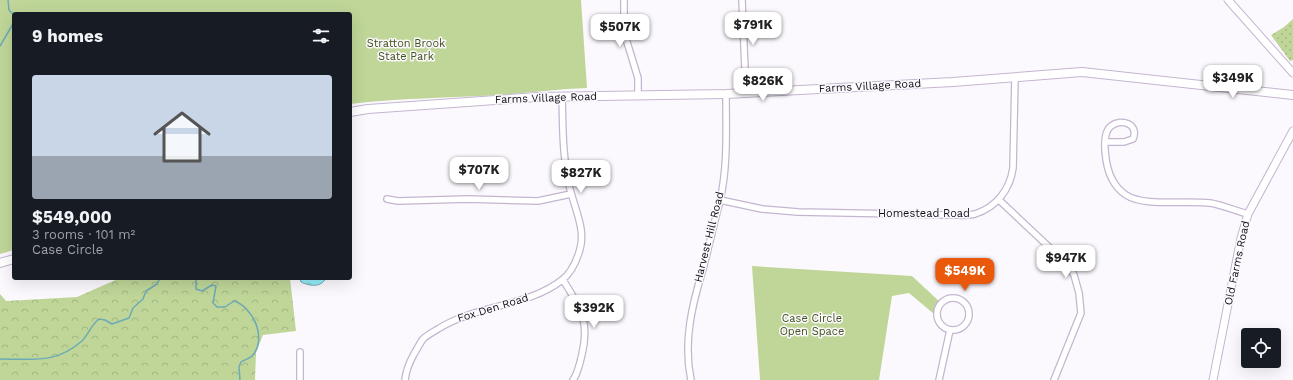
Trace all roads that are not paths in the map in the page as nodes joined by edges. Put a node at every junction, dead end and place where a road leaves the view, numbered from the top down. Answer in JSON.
{"nodes":[{"id":1,"x":624,"y":0,"type":"edge"},
{"id":2,"x":742,"y":0,"type":"edge"},
{"id":3,"x":1228,"y":0,"type":"edge"},
{"id":4,"x":1293,"y":73,"type":"edge"},
{"id":5,"x":1015,"y":78,"type":"junction"},
{"id":6,"x":746,"y":93,"type":"junction"},
{"id":7,"x":726,"y":94,"type":"junction"},
{"id":8,"x":638,"y":95,"type":"junction"},
{"id":9,"x":1293,"y":95,"type":"edge"},
{"id":10,"x":562,"y":97,"type":"junction"},
{"id":11,"x":352,"y":112,"type":"edge"},
{"id":12,"x":1293,"y":131,"type":"edge"},
{"id":13,"x":1106,"y":142,"type":"junction"},
{"id":14,"x":571,"y":194,"type":"junction"},
{"id":15,"x":387,"y":199,"type":"dead end"},
{"id":16,"x":720,"y":200,"type":"junction"},
{"id":17,"x":999,"y":200,"type":"junction"},
{"id":18,"x":1248,"y":214,"type":"junction"},
{"id":19,"x":12,"y":260,"type":"edge"},
{"id":20,"x":0,"y":263,"type":"edge"},
{"id":21,"x":563,"y":280,"type":"junction"},
{"id":22,"x":950,"y":330,"type":"junction"},
{"id":23,"x":300,"y":352,"type":"dead end"},
{"id":24,"x":300,"y":380,"type":"edge"},
{"id":25,"x":405,"y":380,"type":"edge"},
{"id":26,"x":573,"y":380,"type":"edge"},
{"id":27,"x":692,"y":380,"type":"edge"},
{"id":28,"x":940,"y":380,"type":"edge"},
{"id":29,"x":1054,"y":380,"type":"edge"},
{"id":30,"x":1213,"y":380,"type":"edge"}],
"edges":[{"from":1,"to":8,"type":"street"},
{"from":2,"to":6,"type":"street"},
{"from":3,"to":4,"type":"street"},
{"from":5,"to":6,"type":"main road","name":"Farms Village Road"},
{"from":5,"to":9,"type":"main road","name":"Farms Village Road"},
{"from":5,"to":17,"type":"street","name":"Homestead Road"},
{"from":6,"to":7,"type":"main road","name":"Farms Village Road"},
{"from":7,"to":8,"type":"main road","name":"Farms Village Road"},
{"from":7,"to":16,"type":"street","name":"Harvest Hill Road"},
{"from":8,"to":10,"type":"main road","name":"Farms Village Road"},
{"from":10,"to":11,"type":"main road","name":"Farms Village Road"},
{"from":10,"to":14,"type":"street","name":"Fox Den Road"},
{"from":12,"to":18,"type":"street","name":"Old Farms Road"},
{"from":13,"to":13,"type":"street"},
{"from":13,"to":18,"type":"street"},
{"from":14,"to":15,"type":"street"},
{"from":14,"to":21,"type":"street","name":"Fox Den Road"},
{"from":16,"to":17,"type":"street","name":"Homestead Road"},
{"from":16,"to":27,"type":"street","name":"Harvest Hill Road"},
{"from":17,"to":29,"type":"street"},
{"from":18,"to":30,"type":"street","name":"Old Farms Road"},
{"from":19,"to":20,"type":"main road"},
{"from":21,"to":25,"type":"street","name":"Fox Den Road"},
{"from":21,"to":26,"type":"street"},
{"from":22,"to":22,"type":"street"},
{"from":22,"to":28,"type":"street"},
{"from":23,"to":24,"type":"street"}]}
